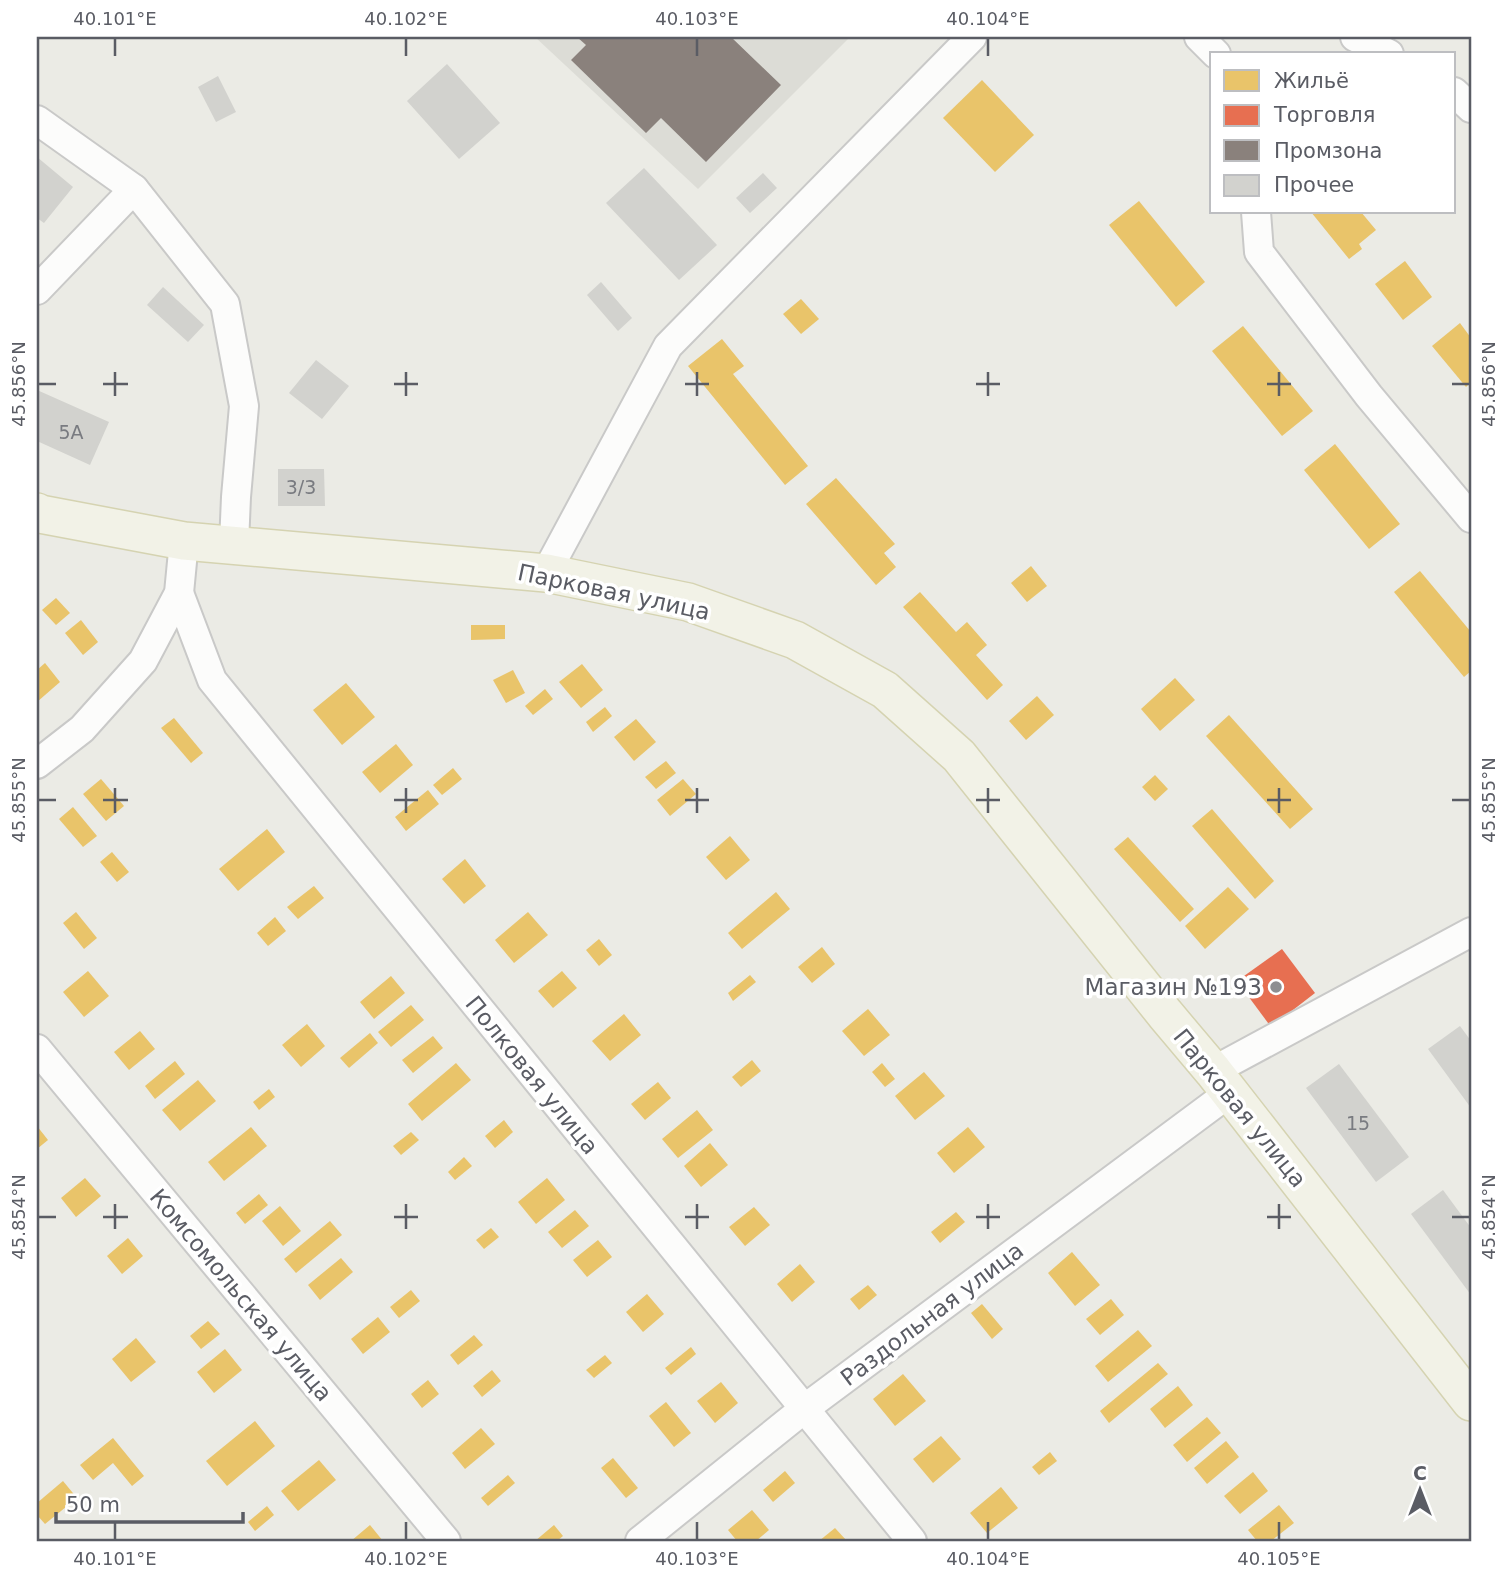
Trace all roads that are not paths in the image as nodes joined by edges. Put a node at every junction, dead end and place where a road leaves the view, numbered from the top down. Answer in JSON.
{"nodes":[{"id":1,"x":972,"y":37,"type":"edge"},
{"id":2,"x":1199,"y":37,"type":"edge"},
{"id":3,"x":1355,"y":37,"type":"edge"},
{"id":4,"x":1214,"y":52,"type":"edge"},
{"id":5,"x":1385,"y":52,"type":"edge"},
{"id":6,"x":1456,"y":94,"type":"edge"},
{"id":7,"x":1471,"y":108,"type":"edge"},
{"id":8,"x":37,"y":120,"type":"edge"},
{"id":9,"x":134,"y":189,"type":"junction"},
{"id":10,"x":1256,"y":214,"type":"edge"},
{"id":11,"x":43,"y":272,"type":"edge"},
{"id":12,"x":37,"y":512,"type":"edge"},
{"id":13,"x":1471,"y":518,"type":"edge"},
{"id":14,"x":184,"y":541,"type":"junction"},
{"id":15,"x":234,"y":544,"type":"junction"},
{"id":16,"x":546,"y":573,"type":"junction"},
{"id":17,"x":179,"y":593,"type":"junction"},
{"id":18,"x":37,"y":764,"type":"edge"},
{"id":19,"x":1471,"y":932,"type":"edge"},
{"id":20,"x":37,"y":1049,"type":"edge"},
{"id":21,"x":1221,"y":1082,"type":"junction"},
{"id":22,"x":1471,"y":1402,"type":"edge"},
{"id":23,"x":804,"y":1409,"type":"junction"},
{"id":24,"x":446,"y":1541,"type":"edge"},
{"id":25,"x":640,"y":1541,"type":"edge"},
{"id":26,"x":912,"y":1541,"type":"edge"}],
"edges":[{"from":1,"to":16,"type":"street"},
{"from":2,"to":4,"type":"street"},
{"from":3,"to":5,"type":"street"},
{"from":6,"to":7,"type":"street"},
{"from":8,"to":9,"type":"street"},
{"from":9,"to":11,"type":"street"},
{"from":9,"to":15,"type":"street"},
{"from":10,"to":13,"type":"street"},
{"from":12,"to":14,"type":"main road","name":"Парковая улица"},
{"from":14,"to":15,"type":"main road","name":"Парковая улица"},
{"from":14,"to":17,"type":"street"},
{"from":15,"to":16,"type":"main road","name":"Парковая улица"},
{"from":16,"to":21,"type":"main road","name":"Парковая улица"},
{"from":17,"to":18,"type":"street"},
{"from":17,"to":23,"type":"street","name":"Полковая улица"},
{"from":19,"to":21,"type":"street","name":"Раздольная улица"},
{"from":20,"to":24,"type":"street","name":"Комсомольская улица"},
{"from":21,"to":22,"type":"main road","name":"Парковая улица"},
{"from":21,"to":23,"type":"street","name":"Раздольная улица"},
{"from":23,"to":25,"type":"street","name":"Раздольная улица"},
{"from":23,"to":26,"type":"street","name":"Полковая улица"}]}
